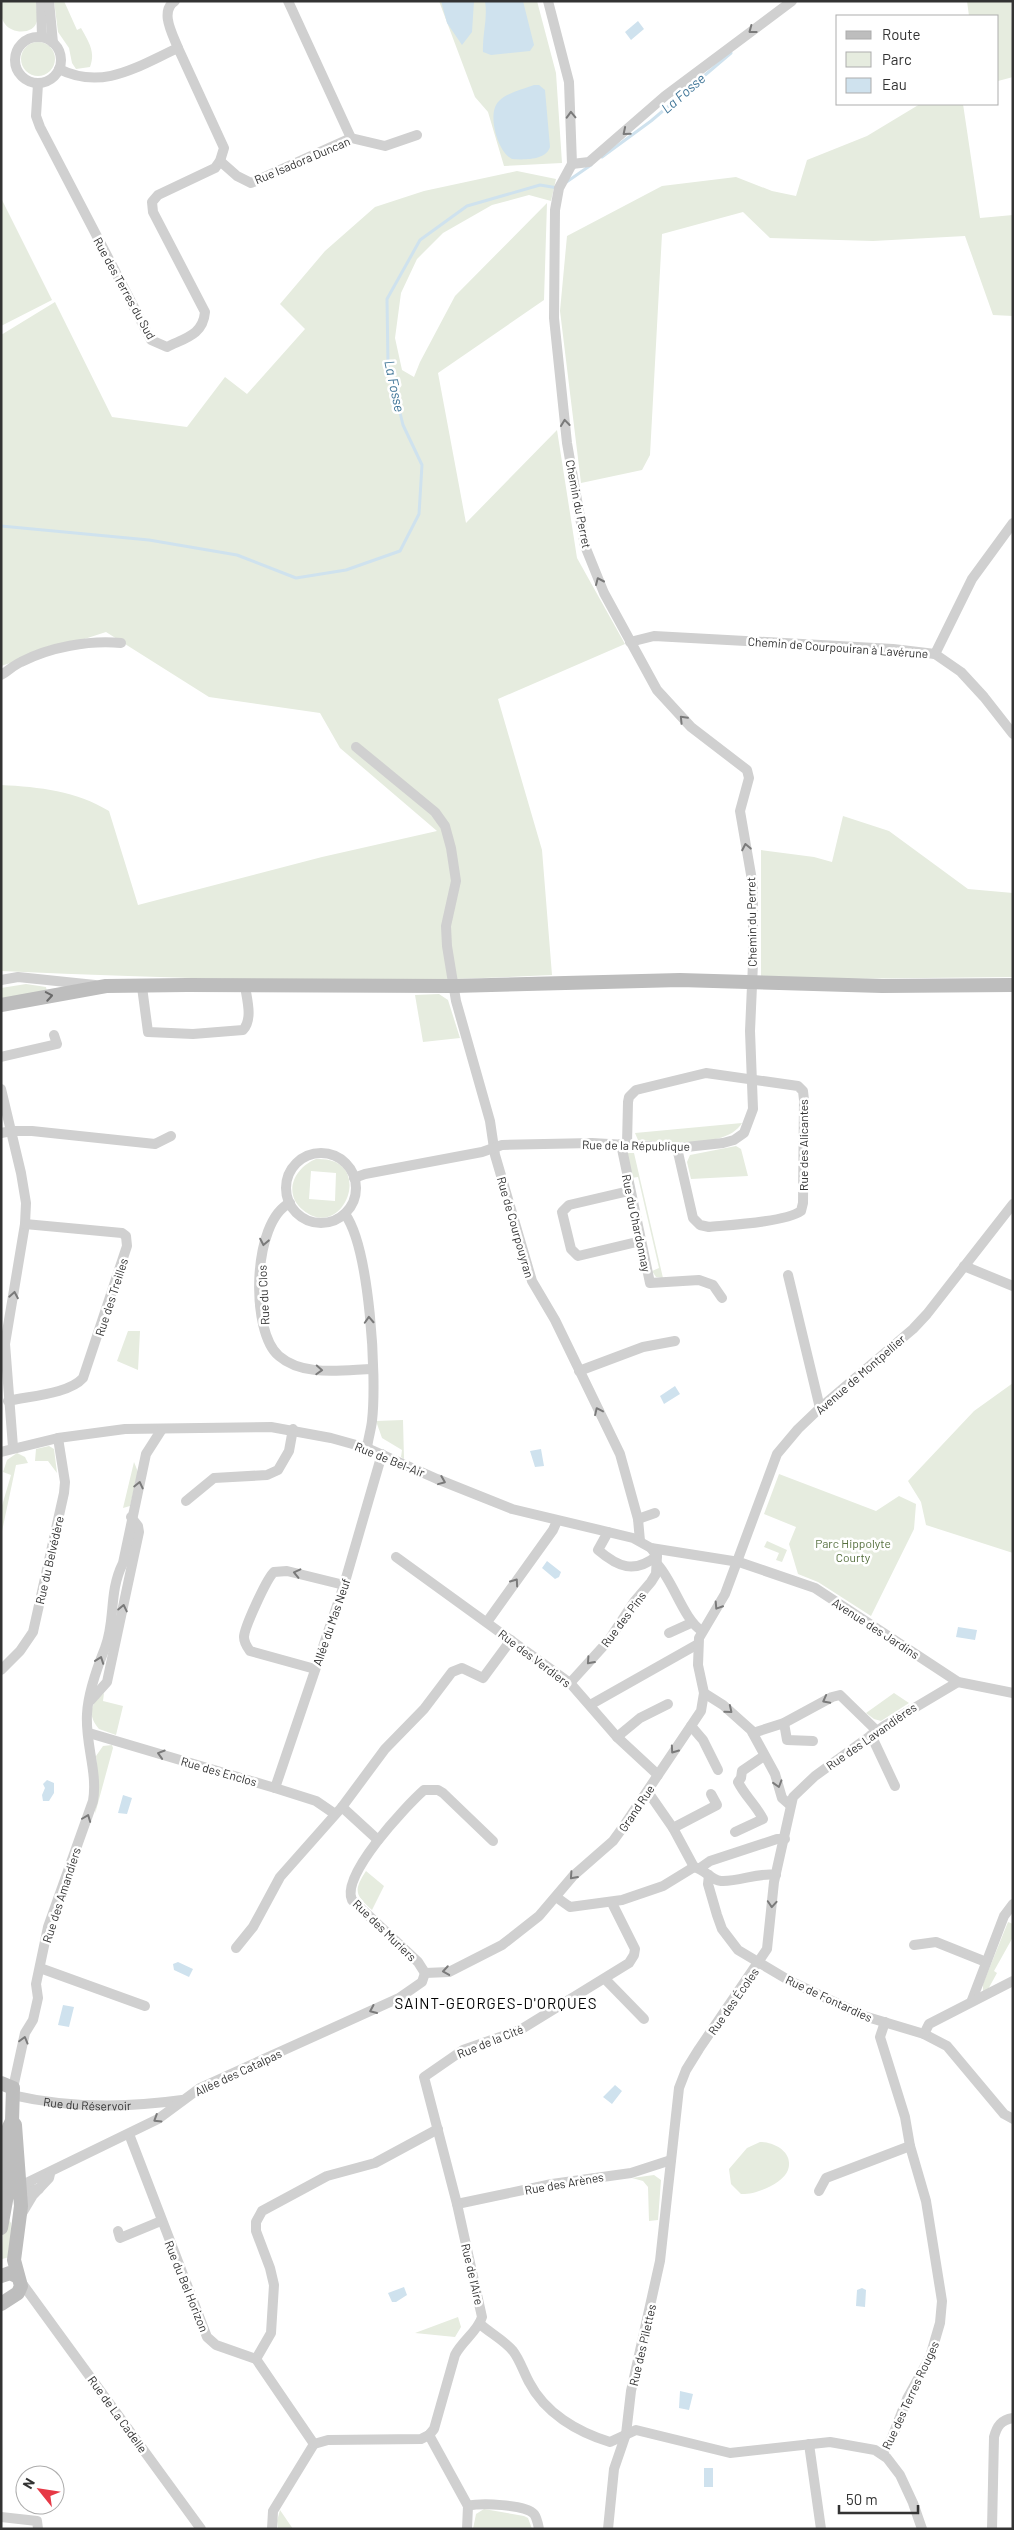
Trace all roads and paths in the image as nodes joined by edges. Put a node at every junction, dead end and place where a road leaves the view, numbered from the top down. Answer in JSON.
{"nodes":[{"id":1,"x":41,"y":1,"type":"edge"},
{"id":2,"x":49,"y":1,"type":"edge"},
{"id":3,"x":175,"y":1,"type":"edge"},
{"id":4,"x":288,"y":1,"type":"edge"},
{"id":5,"x":548,"y":1,"type":"edge"},
{"id":6,"x":792,"y":1,"type":"edge"},
{"id":7,"x":42,"y":37,"type":"junction"},
{"id":8,"x":53,"y":43,"type":"junction"},
{"id":9,"x":178,"y":48,"type":"junction"},
{"id":10,"x":59,"y":70,"type":"junction"},
{"id":11,"x":38,"y":84,"type":"junction"},
{"id":12,"x":417,"y":135,"type":"dead end"},
{"id":13,"x":350,"y":138,"type":"junction"},
{"id":14,"x":220,"y":161,"type":"junction"},
{"id":15,"x":572,"y":164,"type":"junction"},
{"id":16,"x":1013,"y":523,"type":"edge"},
{"id":17,"x":630,"y":642,"type":"junction"},
{"id":18,"x":121,"y":644,"type":"dead end"},
{"id":19,"x":935,"y":654,"type":"junction"},
{"id":20,"x":1,"y":675,"type":"edge"},
{"id":21,"x":1013,"y":734,"type":"edge"},
{"id":22,"x":356,"y":747,"type":"dead end"},
{"id":23,"x":1,"y":980,"type":"edge"},
{"id":24,"x":750,"y":983,"type":"junction"},
{"id":25,"x":1013,"y":985,"type":"edge"},
{"id":26,"x":106,"y":986,"type":"junction"},
{"id":27,"x":245,"y":986,"type":"junction"},
{"id":28,"x":454,"y":986,"type":"junction"},
{"id":29,"x":142,"y":987,"type":"junction"},
{"id":30,"x":1,"y":1005,"type":"edge"},
{"id":31,"x":57,"y":1044,"type":"dead end"},
{"id":32,"x":1,"y":1057,"type":"edge"},
{"id":33,"x":753,"y":1078,"type":"junction"},
{"id":34,"x":1,"y":1089,"type":"edge"},
{"id":35,"x":6,"y":1132,"type":"edge"},
{"id":36,"x":171,"y":1136,"type":"dead end"},
{"id":37,"x":624,"y":1144,"type":"junction"},
{"id":38,"x":494,"y":1147,"type":"junction"},
{"id":39,"x":677,"y":1148,"type":"junction"},
{"id":40,"x":354,"y":1178,"type":"junction"},
{"id":41,"x":630,"y":1190,"type":"junction"},
{"id":42,"x":290,"y":1203,"type":"junction"},
{"id":43,"x":1013,"y":1204,"type":"edge"},
{"id":44,"x":345,"y":1214,"type":"junction"},
{"id":45,"x":25,"y":1224,"type":"junction"},
{"id":46,"x":641,"y":1241,"type":"junction"},
{"id":47,"x":964,"y":1266,"type":"junction"},
{"id":48,"x":788,"y":1274,"type":"dead end"},
{"id":49,"x":1013,"y":1286,"type":"edge"},
{"id":50,"x":722,"y":1298,"type":"dead end"},
{"id":51,"x":675,"y":1341,"type":"dead end"},
{"id":52,"x":3,"y":1344,"type":"edge"},
{"id":53,"x":372,"y":1369,"type":"junction"},
{"id":54,"x":579,"y":1371,"type":"junction"},
{"id":55,"x":8,"y":1401,"type":"junction"},
{"id":56,"x":820,"y":1408,"type":"junction"},
{"id":57,"x":162,"y":1429,"type":"junction"},
{"id":58,"x":293,"y":1429,"type":"junction"},
{"id":59,"x":58,"y":1438,"type":"junction"},
{"id":60,"x":13,"y":1447,"type":"junction"},
{"id":61,"x":367,"y":1448,"type":"junction"},
{"id":62,"x":1,"y":1452,"type":"edge"},
{"id":63,"x":382,"y":1454,"type":"junction"},
{"id":64,"x":186,"y":1501,"type":"dead end"},
{"id":65,"x":655,"y":1514,"type":"dead end"},
{"id":66,"x":638,"y":1519,"type":"junction"},
{"id":67,"x":557,"y":1521,"type":"junction"},
{"id":68,"x":608,"y":1532,"type":"junction"},
{"id":69,"x":640,"y":1541,"type":"junction"},
{"id":70,"x":655,"y":1556,"type":"junction"},
{"id":71,"x":396,"y":1557,"type":"dead end"},
{"id":72,"x":739,"y":1562,"type":"junction"},
{"id":73,"x":344,"y":1585,"type":"junction"},
{"id":74,"x":487,"y":1622,"type":"junction"},
{"id":75,"x":691,"y":1622,"type":"junction"},
{"id":76,"x":702,"y":1631,"type":"junction"},
{"id":77,"x":669,"y":1633,"type":"dead end"},
{"id":78,"x":511,"y":1640,"type":"junction"},
{"id":79,"x":698,"y":1644,"type":"junction"},
{"id":80,"x":315,"y":1669,"type":"junction"},
{"id":81,"x":1,"y":1670,"type":"edge"},
{"id":82,"x":958,"y":1682,"type":"junction"},
{"id":83,"x":570,"y":1683,"type":"junction"},
{"id":84,"x":704,"y":1693,"type":"junction"},
{"id":85,"x":1013,"y":1693,"type":"edge"},
{"id":86,"x":668,"y":1704,"type":"dead end"},
{"id":87,"x":590,"y":1705,"type":"junction"},
{"id":88,"x":784,"y":1724,"type":"junction"},
{"id":89,"x":691,"y":1726,"type":"junction"},
{"id":90,"x":752,"y":1731,"type":"junction"},
{"id":91,"x":89,"y":1733,"type":"junction"},
{"id":92,"x":874,"y":1733,"type":"junction"},
{"id":93,"x":617,"y":1737,"type":"junction"},
{"id":94,"x":813,"y":1741,"type":"dead end"},
{"id":95,"x":764,"y":1756,"type":"junction"},
{"id":96,"x":718,"y":1770,"type":"dead end"},
{"id":97,"x":658,"y":1775,"type":"junction"},
{"id":98,"x":895,"y":1786,"type":"dead end"},
{"id":99,"x":275,"y":1788,"type":"junction"},
{"id":100,"x":648,"y":1792,"type":"junction"},
{"id":101,"x":711,"y":1794,"type":"dead end"},
{"id":102,"x":791,"y":1803,"type":"junction"},
{"id":103,"x":338,"y":1811,"type":"junction"},
{"id":104,"x":673,"y":1828,"type":"junction"},
{"id":105,"x":735,"y":1832,"type":"dead end"},
{"id":106,"x":785,"y":1839,"type":"junction"},
{"id":107,"x":378,"y":1840,"type":"junction"},
{"id":108,"x":493,"y":1840,"type":"dead end"},
{"id":109,"x":697,"y":1868,"type":"junction"},
{"id":110,"x":776,"y":1875,"type":"junction"},
{"id":111,"x":711,"y":1877,"type":"junction"},
{"id":112,"x":556,"y":1897,"type":"junction"},
{"id":113,"x":612,"y":1904,"type":"junction"},
{"id":114,"x":1013,"y":1904,"type":"edge"},
{"id":115,"x":914,"y":1945,"type":"dead end"},
{"id":116,"x":236,"y":1948,"type":"dead end"},
{"id":117,"x":986,"y":1962,"type":"junction"},
{"id":118,"x":759,"y":1964,"type":"junction"},
{"id":119,"x":40,"y":1968,"type":"junction"},
{"id":120,"x":425,"y":1973,"type":"junction"},
{"id":121,"x":605,"y":1979,"type":"junction"},
{"id":122,"x":1013,"y":1981,"type":"edge"},
{"id":123,"x":972,"y":2000,"type":"junction"},
{"id":124,"x":145,"y":2006,"type":"dead end"},
{"id":125,"x":644,"y":2019,"type":"dead end"},
{"id":126,"x":885,"y":2022,"type":"junction"},
{"id":127,"x":924,"y":2034,"type":"junction"},
{"id":128,"x":424,"y":2077,"type":"joint"},
{"id":129,"x":9,"y":2089,"type":"edge"},
{"id":130,"x":183,"y":2099,"type":"junction"},
{"id":131,"x":1013,"y":2119,"type":"edge"},
{"id":132,"x":12,"y":2121,"type":"junction"},
{"id":133,"x":438,"y":2129,"type":"junction"},
{"id":134,"x":128,"y":2134,"type":"junction"},
{"id":135,"x":910,"y":2146,"type":"junction"},
{"id":136,"x":9,"y":2151,"type":"junction"},
{"id":137,"x":671,"y":2160,"type":"junction"},
{"id":138,"x":50,"y":2174,"type":"junction"},
{"id":139,"x":21,"y":2185,"type":"junction"},
{"id":140,"x":39,"y":2189,"type":"junction"},
{"id":141,"x":819,"y":2192,"type":"dead end"},
{"id":142,"x":7,"y":2195,"type":"junction"},
{"id":143,"x":457,"y":2204,"type":"junction"},
{"id":144,"x":2,"y":2219,"type":"edge"},
{"id":145,"x":20,"y":2219,"type":"junction"},
{"id":146,"x":161,"y":2221,"type":"junction"},
{"id":147,"x":118,"y":2231,"type":"dead end"},
{"id":148,"x":1,"y":2276,"type":"edge"},
{"id":149,"x":11,"y":2292,"type":"edge"},
{"id":150,"x":480,"y":2324,"type":"junction"},
{"id":151,"x":256,"y":2359,"type":"junction"},
{"id":152,"x":1013,"y":2418,"type":"edge"},
{"id":153,"x":626,"y":2434,"type":"junction"},
{"id":154,"x":429,"y":2435,"type":"junction"},
{"id":155,"x":314,"y":2444,"type":"junction"},
{"id":156,"x":809,"y":2444,"type":"junction"},
{"id":157,"x":882,"y":2454,"type":"junction"},
{"id":158,"x":468,"y":2506,"type":"junction"},
{"id":159,"x":1,"y":2517,"type":"edge"},
{"id":160,"x":38,"y":2529,"type":"edge"},
{"id":161,"x":201,"y":2529,"type":"edge"},
{"id":162,"x":272,"y":2529,"type":"edge"},
{"id":163,"x":467,"y":2529,"type":"edge"},
{"id":164,"x":539,"y":2529,"type":"edge"},
{"id":165,"x":608,"y":2529,"type":"edge"},
{"id":166,"x":821,"y":2529,"type":"edge"},
{"id":167,"x":922,"y":2529,"type":"edge"},
{"id":168,"x":992,"y":2529,"type":"edge"}],
"edges":[{"from":1,"to":7,"type":"street"},
{"from":2,"to":8,"type":"street"},
{"from":3,"to":9,"type":"street"},
{"from":4,"to":13,"type":"street"},
{"from":15,"to":5,"type":"street","one_way":true},
{"from":6,"to":15,"type":"street","one_way":true},
{"from":7,"to":8,"type":"street"},
{"from":7,"to":11,"type":"street"},
{"from":8,"to":10,"type":"street"},
{"from":9,"to":10,"type":"street"},
{"from":9,"to":14,"type":"street"},
{"from":10,"to":11,"type":"street"},
{"from":11,"to":14,"type":"street","name":"Rue des Terres du Sud"},
{"from":12,"to":13,"type":"street","name":"Rue Isadora Duncan"},
{"from":13,"to":14,"type":"street","name":"Rue Isadora Duncan"},
{"from":17,"to":15,"type":"street","name":"Chemin du Perret","one_way":true},
{"from":16,"to":19,"type":"street"},
{"from":17,"to":19,"type":"street","name":"Chemin de Courpouiran à Lavérune"},
{"from":24,"to":17,"type":"street","name":"Chemin du Perret","one_way":true},
{"from":18,"to":20,"type":"street"},
{"from":19,"to":21,"type":"street","name":"Chemin de Courpouiran à Lavérune"},
{"from":22,"to":28,"type":"street","name":"Rue de Courpouyran"},
{"from":23,"to":26,"type":"street"},
{"from":24,"to":25,"type":"street"},
{"from":24,"to":28,"type":"street"},
{"from":24,"to":33,"type":"street","name":"Rue de la République"},
{"from":26,"to":29,"type":"street"},
{"from":30,"to":26,"type":"street","one_way":true},
{"from":27,"to":28,"type":"street"},
{"from":27,"to":29,"type":"street"},
{"from":27,"to":29,"type":"street"},
{"from":28,"to":38,"type":"street","name":"Rue de Courpouyran"},
{"from":31,"to":32,"type":"street"},
{"from":33,"to":37,"type":"street","name":"Rue des Alicantes"},
{"from":33,"to":39,"type":"street","name":"Rue de la République"},
{"from":33,"to":39,"type":"street","name":"Rue des Alicantes"},
{"from":34,"to":35,"type":"street"},
{"from":35,"to":36,"type":"street"},
{"from":35,"to":45,"type":"street"},
{"from":37,"to":38,"type":"street","name":"Rue de la République"},
{"from":37,"to":39,"type":"street","name":"Rue de la République"},
{"from":37,"to":41,"type":"street","name":"Rue du Chardonnay"},
{"from":38,"to":40,"type":"street","name":"Rue de la République"},
{"from":38,"to":54,"type":"street","name":"Rue de Courpouyran"},
{"from":40,"to":42,"type":"street"},
{"from":40,"to":44,"type":"street"},
{"from":41,"to":46,"type":"street","name":"Rue du Chardonnay"},
{"from":41,"to":46,"type":"street"},
{"from":42,"to":44,"type":"street"},
{"from":42,"to":53,"type":"street","name":"Rue du Clos","one_way":true},
{"from":43,"to":47,"type":"street","name":"Avenue de Montpellier"},
{"from":53,"to":44,"type":"street","one_way":true},
{"from":52,"to":45,"type":"street","one_way":true},
{"from":45,"to":55,"type":"street","name":"Rue des Treilles"},
{"from":46,"to":50,"type":"street","name":"Rue du Chardonnay"},
{"from":47,"to":49,"type":"street"},
{"from":47,"to":56,"type":"street","name":"Avenue de Montpellier"},
{"from":48,"to":56,"type":"street"},
{"from":51,"to":54,"type":"street"},
{"from":52,"to":55,"type":"street"},
{"from":53,"to":61,"type":"street"},
{"from":66,"to":54,"type":"street","name":"Rue de Courpouyran","one_way":true},
{"from":55,"to":60,"type":"street"},
{"from":56,"to":72,"type":"street","name":"Avenue de Montpellier"},
{"from":57,"to":58,"type":"street","name":"Rue de Bel-Air"},
{"from":57,"to":59,"type":"street","name":"Rue de Bel-Air"},
{"from":91,"to":57,"type":"street","name":"Rue des Amandiers","one_way":true},
{"from":58,"to":61,"type":"street","name":"Rue de Bel-Air"},
{"from":58,"to":64,"type":"street"},
{"from":59,"to":60,"type":"street","name":"Rue de Bel-Air"},
{"from":59,"to":81,"type":"street","name":"Rue du Belvédère"},
{"from":60,"to":62,"type":"street","name":"Rue de Bel-Air"},
{"from":61,"to":63,"type":"street","name":"Rue de Bel-Air"},
{"from":63,"to":67,"type":"street","name":"Rue de Bel-Air","one_way":true},
{"from":63,"to":73,"type":"street","name":"Allée du Mas Neuf"},
{"from":65,"to":66,"type":"street"},
{"from":66,"to":69,"type":"street","name":"Rue de Courpouyran"},
{"from":67,"to":68,"type":"street","name":"Rue de Bel-Air"},
{"from":74,"to":67,"type":"street","one_way":true},
{"from":68,"to":69,"type":"street","name":"Rue de Bel-Air"},
{"from":68,"to":70,"type":"street"},
{"from":69,"to":70,"type":"street","name":"Rue de Bel-Air"},
{"from":70,"to":72,"type":"street","name":"Rue de Bel-Air"},
{"from":70,"to":75,"type":"street"},
{"from":70,"to":83,"type":"street","name":"Rue des Pins","one_way":true},
{"from":71,"to":74,"type":"street","name":"Rue des Verdiers"},
{"from":72,"to":76,"type":"street","name":"Grand Rue","one_way":true},
{"from":72,"to":82,"type":"street","name":"Avenue des Jardins"},
{"from":73,"to":80,"type":"street","name":"Allée du Mas Neuf"},
{"from":73,"to":80,"type":"street","one_way":true},
{"from":74,"to":78,"type":"street","name":"Rue des Verdiers"},
{"from":75,"to":76,"type":"street"},
{"from":75,"to":77,"type":"street"},
{"from":76,"to":79,"type":"street","name":"Grand Rue"},
{"from":78,"to":83,"type":"street","name":"Rue des Verdiers"},
{"from":78,"to":103,"type":"street"},
{"from":79,"to":84,"type":"street","name":"Grand Rue"},
{"from":79,"to":87,"type":"street"},
{"from":80,"to":99,"type":"street","name":"Allée du Mas Neuf"},
{"from":82,"to":85,"type":"street","name":"Avenue des Jardins"},
{"from":82,"to":92,"type":"street","name":"Rue des Lavandières"},
{"from":83,"to":87,"type":"street","name":"Rue des Verdiers"},
{"from":84,"to":89,"type":"street","name":"Grand Rue"},
{"from":84,"to":90,"type":"street","one_way":true},
{"from":86,"to":93,"type":"street"},
{"from":87,"to":93,"type":"street","name":"Rue des Verdiers"},
{"from":88,"to":90,"type":"street"},
{"from":92,"to":88,"type":"street","one_way":true},
{"from":88,"to":94,"type":"street"},
{"from":89,"to":96,"type":"street"},
{"from":89,"to":97,"type":"street","name":"Grand Rue","one_way":true},
{"from":90,"to":95,"type":"street"},
{"from":99,"to":91,"type":"street","name":"Rue des Enclos","one_way":true},
{"from":119,"to":91,"type":"street","name":"Rue des Amandiers","one_way":true},
{"from":92,"to":98,"type":"street"},
{"from":92,"to":102,"type":"street","name":"Rue des Lavandières"},
{"from":93,"to":97,"type":"street","name":"Rue des Verdiers"},
{"from":95,"to":102,"type":"street","one_way":true},
{"from":95,"to":105,"type":"street"},
{"from":97,"to":100,"type":"street","name":"Grand Rue"},
{"from":99,"to":103,"type":"street","name":"Rue des Enclos"},
{"from":100,"to":104,"type":"street"},
{"from":100,"to":112,"type":"street","name":"Grand Rue","one_way":true},
{"from":101,"to":104,"type":"street"},
{"from":102,"to":106,"type":"street","name":"Rue des Écoles"},
{"from":103,"to":107,"type":"street","name":"Rue des Enclos"},
{"from":103,"to":116,"type":"street"},
{"from":104,"to":109,"type":"street"},
{"from":106,"to":109,"type":"street"},
{"from":106,"to":110,"type":"street","name":"Rue des Écoles"},
{"from":107,"to":108,"type":"street","name":"Rue des Muriers"},
{"from":107,"to":120,"type":"street","name":"Rue des Muriers"},
{"from":109,"to":111,"type":"street"},
{"from":109,"to":113,"type":"street"},
{"from":110,"to":111,"type":"street"},
{"from":110,"to":118,"type":"street","name":"Rue des Écoles","one_way":true},
{"from":111,"to":118,"type":"street","name":"Rue de Fontardies"},
{"from":112,"to":113,"type":"street"},
{"from":112,"to":120,"type":"street","name":"Grand Rue","one_way":true},
{"from":113,"to":121,"type":"street","name":"Rue de la Cité"},
{"from":114,"to":117,"type":"street"},
{"from":115,"to":117,"type":"street"},
{"from":117,"to":123,"type":"street"},
{"from":118,"to":126,"type":"street","name":"Rue de Fontardies"},
{"from":118,"to":137,"type":"street","name":"Rue des Écoles"},
{"from":119,"to":124,"type":"street"},
{"from":129,"to":119,"type":"street","name":"Rue des Amandiers","one_way":true},
{"from":120,"to":130,"type":"street","name":"Allée des Catalpas","one_way":true},
{"from":121,"to":125,"type":"street"},
{"from":121,"to":128,"type":"street","name":"Rue de la Cité"},
{"from":122,"to":123,"type":"street"},
{"from":123,"to":127,"type":"street"},
{"from":126,"to":127,"type":"street","name":"Rue de Fontardies"},
{"from":126,"to":135,"type":"street","name":"Rue des Terres Rouges"},
{"from":127,"to":131,"type":"street","name":"Rue de Fontardies"},
{"from":128,"to":133,"type":"street","name":"Rue de l'Aire"},
{"from":129,"to":130,"type":"street","name":"Rue du Réservoir"},
{"from":129,"to":132,"type":"street"},
{"from":130,"to":134,"type":"street","name":"Allée des Catalpas","one_way":true},
{"from":132,"to":136,"type":"street"},
{"from":132,"to":139,"type":"street"},
{"from":133,"to":143,"type":"street","name":"Rue de l'Aire"},
{"from":133,"to":151,"type":"street"},
{"from":134,"to":138,"type":"street","name":"Allée des Catalpas"},
{"from":134,"to":146,"type":"street","name":"Rue du Bel Horizon"},
{"from":135,"to":141,"type":"street"},
{"from":135,"to":157,"type":"street","name":"Rue des Terres Rouges"},
{"from":136,"to":139,"type":"street"},
{"from":136,"to":142,"type":"street"},
{"from":137,"to":143,"type":"street","name":"Rue des Arènes"},
{"from":137,"to":153,"type":"street","name":"Rue des Pilettes"},
{"from":138,"to":139,"type":"street","name":"Allée des Catalpas"},
{"from":138,"to":140,"type":"street","name":"Allée des Catalpas"},
{"from":139,"to":140,"type":"street"},
{"from":139,"to":142,"type":"street","name":"Allée des Catalpas"},
{"from":139,"to":145,"type":"street"},
{"from":140,"to":145,"type":"street","name":"Allée des Catalpas"},
{"from":142,"to":144,"type":"street"},
{"from":143,"to":150,"type":"street","name":"Rue de l'Aire"},
{"from":144,"to":145,"type":"street"},
{"from":145,"to":149,"type":"street"},
{"from":146,"to":147,"type":"street"},
{"from":146,"to":151,"type":"street","name":"Rue du Bel Horizon"},
{"from":148,"to":149,"type":"street"},
{"from":149,"to":161,"type":"street","name":"Rue de La Cadelle"},
{"from":150,"to":153,"type":"street","name":"Rue des Terres Rouges"},
{"from":150,"to":154,"type":"street"},
{"from":151,"to":155,"type":"street"},
{"from":152,"to":168,"type":"street"},
{"from":153,"to":156,"type":"street","name":"Rue des Terres Rouges"},
{"from":153,"to":165,"type":"street","name":"Rue des Pilettes"},
{"from":154,"to":155,"type":"street"},
{"from":154,"to":158,"type":"street"},
{"from":155,"to":162,"type":"street"},
{"from":156,"to":157,"type":"street","name":"Rue des Terres Rouges"},
{"from":156,"to":166,"type":"street"},
{"from":157,"to":167,"type":"street"},
{"from":158,"to":163,"type":"street"},
{"from":158,"to":164,"type":"street"},
{"from":159,"to":160,"type":"street"}]}
